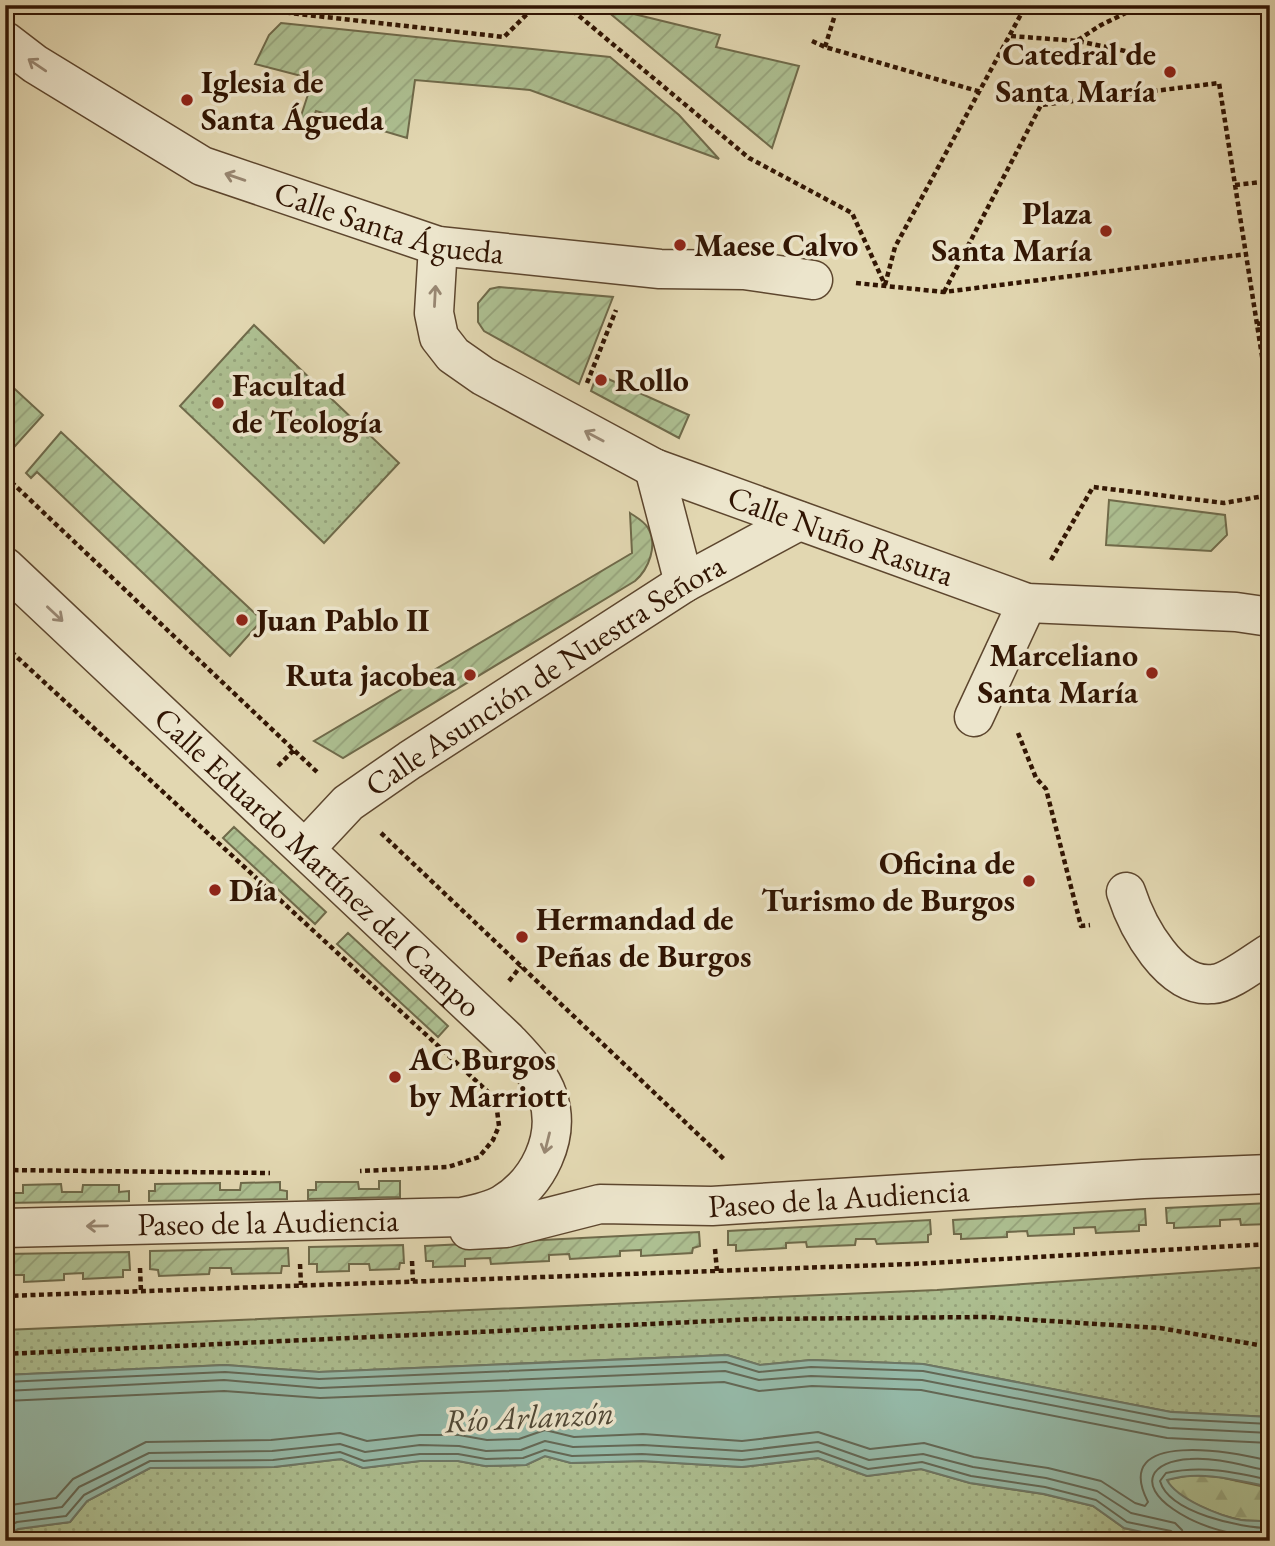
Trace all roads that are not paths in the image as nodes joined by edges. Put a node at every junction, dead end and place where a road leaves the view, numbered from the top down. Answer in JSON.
{"nodes":[{"id":1,"x":5,"y":41,"type":"edge"},
{"id":2,"x":438,"y":246,"type":"junction"},
{"id":3,"x":813,"y":279,"type":"dead end"},
{"id":4,"x":654,"y":468,"type":"junction"},
{"id":5,"x":799,"y":521,"type":"junction"},
{"id":6,"x":5,"y":567,"type":"edge"},
{"id":7,"x":684,"y":583,"type":"junction"},
{"id":8,"x":1027,"y":603,"type":"junction"},
{"id":9,"x":1253,"y":615,"type":"edge"},
{"id":10,"x":974,"y":717,"type":"dead end"},
{"id":11,"x":305,"y":849,"type":"junction"},
{"id":12,"x":1131,"y":905,"type":"road end"},
{"id":13,"x":1270,"y":953,"type":"edge"},
{"id":14,"x":1270,"y":1174,"type":"edge"},
{"id":15,"x":523,"y":1190,"type":"joint"},
{"id":16,"x":5,"y":1228,"type":"edge"},
{"id":17,"x":411,"y":1234,"type":"dead end"}],
"edges":[{"from":2,"to":1,"type":"street","name":"Calle Santa Águeda","one_way":true},
{"from":2,"to":3,"type":"street","name":"Calle Santa Águeda"},
{"from":4,"to":2,"type":"street","name":"Calle Nuño Rasura","one_way":true},
{"from":4,"to":5,"type":"street","name":"Calle Nuño Rasura"},
{"from":4,"to":7,"type":"street"},
{"from":5,"to":7,"type":"street","name":"Calle Asunción de Nuestra Señora"},
{"from":5,"to":8,"type":"street","name":"Calle Nuño Rasura"},
{"from":6,"to":11,"type":"street","name":"Calle Eduardo Martínez del Campo","one_way":true},
{"from":7,"to":11,"type":"street","name":"Calle Asunción de Nuestra Señora"},
{"from":8,"to":9,"type":"street","name":"Calle Nuño Rasura"},
{"from":8,"to":10,"type":"street"},
{"from":11,"to":15,"type":"street","name":"Calle Eduardo Martínez del Campo","one_way":true},
{"from":12,"to":13,"type":"street"},
{"from":14,"to":17,"type":"street","name":"Paseo de la Audiencia"},
{"from":15,"to":16,"type":"street","name":"Paseo de la Audiencia","one_way":true}]}
